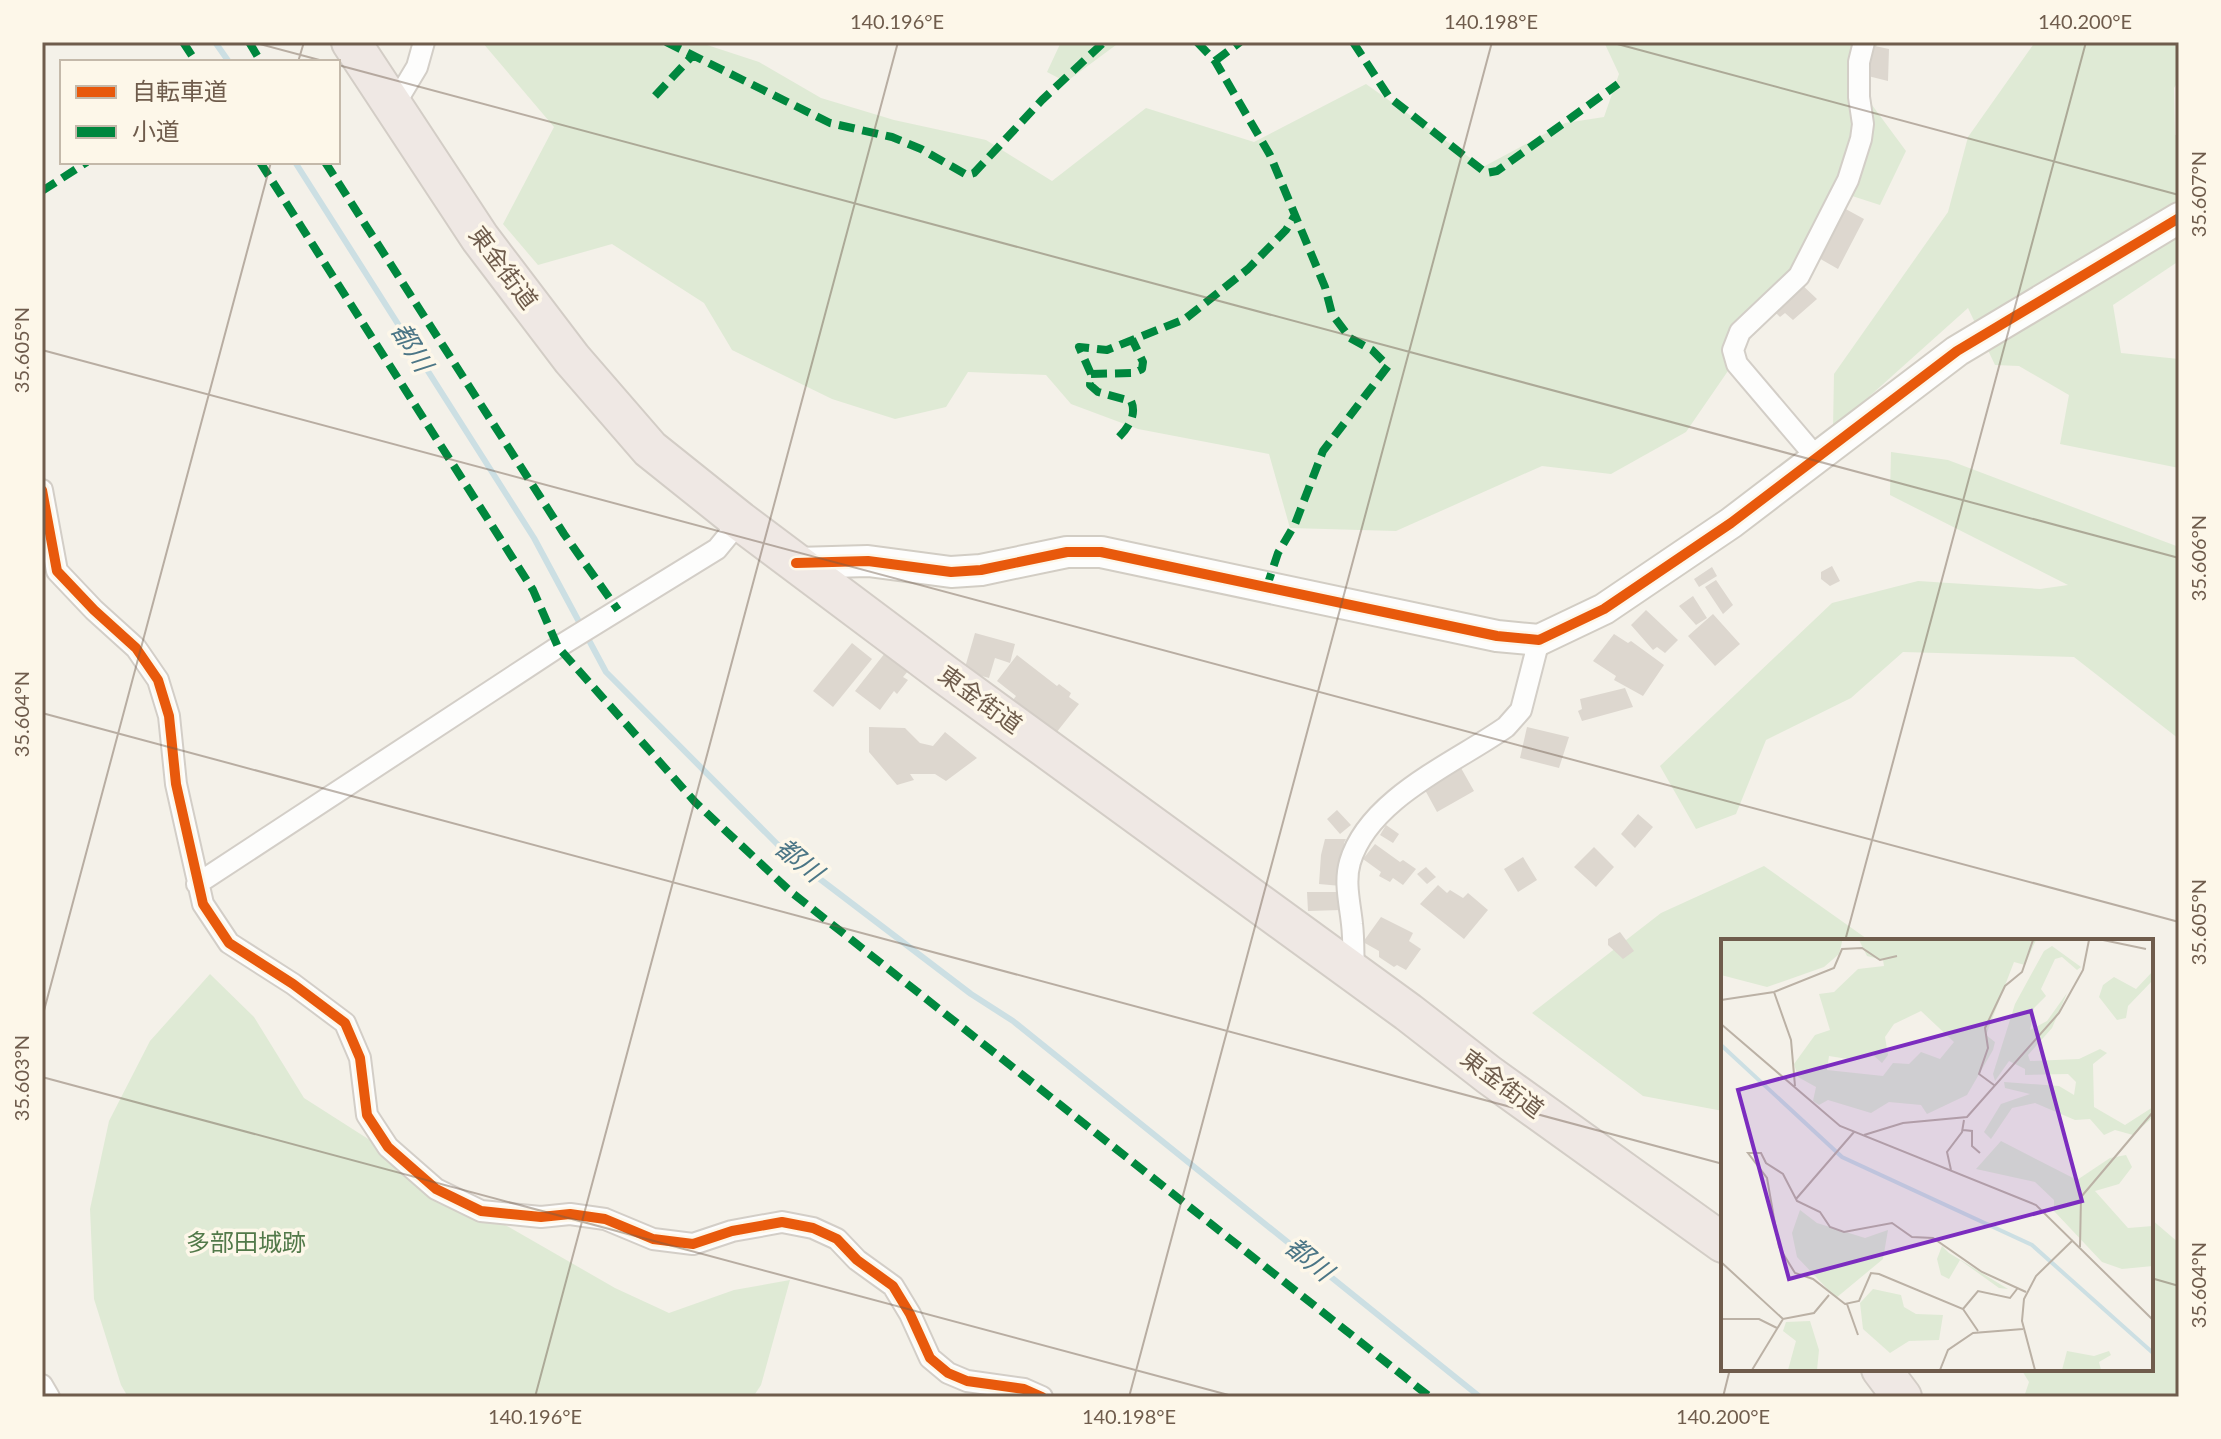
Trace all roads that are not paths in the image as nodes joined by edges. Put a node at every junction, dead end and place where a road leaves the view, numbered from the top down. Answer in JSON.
{"nodes":[{"id":1,"x":351,"y":42,"type":"edge"},
{"id":2,"x":424,"y":42,"type":"edge"},
{"id":3,"x":1864,"y":42,"type":"edge"},
{"id":4,"x":393,"y":107,"type":"junction"},
{"id":5,"x":2179,"y":218,"type":"edge"},
{"id":6,"x":1816,"y":457,"type":"junction"},
{"id":7,"x":42,"y":490,"type":"edge"},
{"id":8,"x":740,"y":521,"type":"junction"},
{"id":9,"x":796,"y":563,"type":"junction"},
{"id":10,"x":1539,"y":640,"type":"junction"},
{"id":11,"x":197,"y":884,"type":"junction"},
{"id":12,"x":1354,"y":973,"type":"junction"},
{"id":13,"x":1721,"y":1242,"type":"edge"},
{"id":14,"x":1882,"y":1371,"type":"edge"},
{"id":15,"x":42,"y":1385,"type":"edge"},
{"id":16,"x":49,"y":1397,"type":"edge"},
{"id":17,"x":1042,"y":1397,"type":"edge"},
{"id":18,"x":1902,"y":1397,"type":"edge"}],
"edges":[{"from":1,"to":4,"type":"highway","name":"東金街道"},
{"from":2,"to":4,"type":"street"},
{"from":3,"to":6,"type":"street"},
{"from":4,"to":8,"type":"highway","name":"東金街道"},
{"from":5,"to":6,"type":"street"},
{"from":6,"to":10,"type":"street"},
{"from":7,"to":11,"type":"street"},
{"from":8,"to":9,"type":"highway","name":"東金街道"},
{"from":8,"to":11,"type":"street"},
{"from":9,"to":10,"type":"street"},
{"from":9,"to":12,"type":"highway","name":"東金街道"},
{"from":10,"to":12,"type":"street"},
{"from":11,"to":17,"type":"street"},
{"from":12,"to":13,"type":"highway","name":"東金街道"},
{"from":14,"to":18,"type":"highway"},
{"from":15,"to":16,"type":"street"}]}
